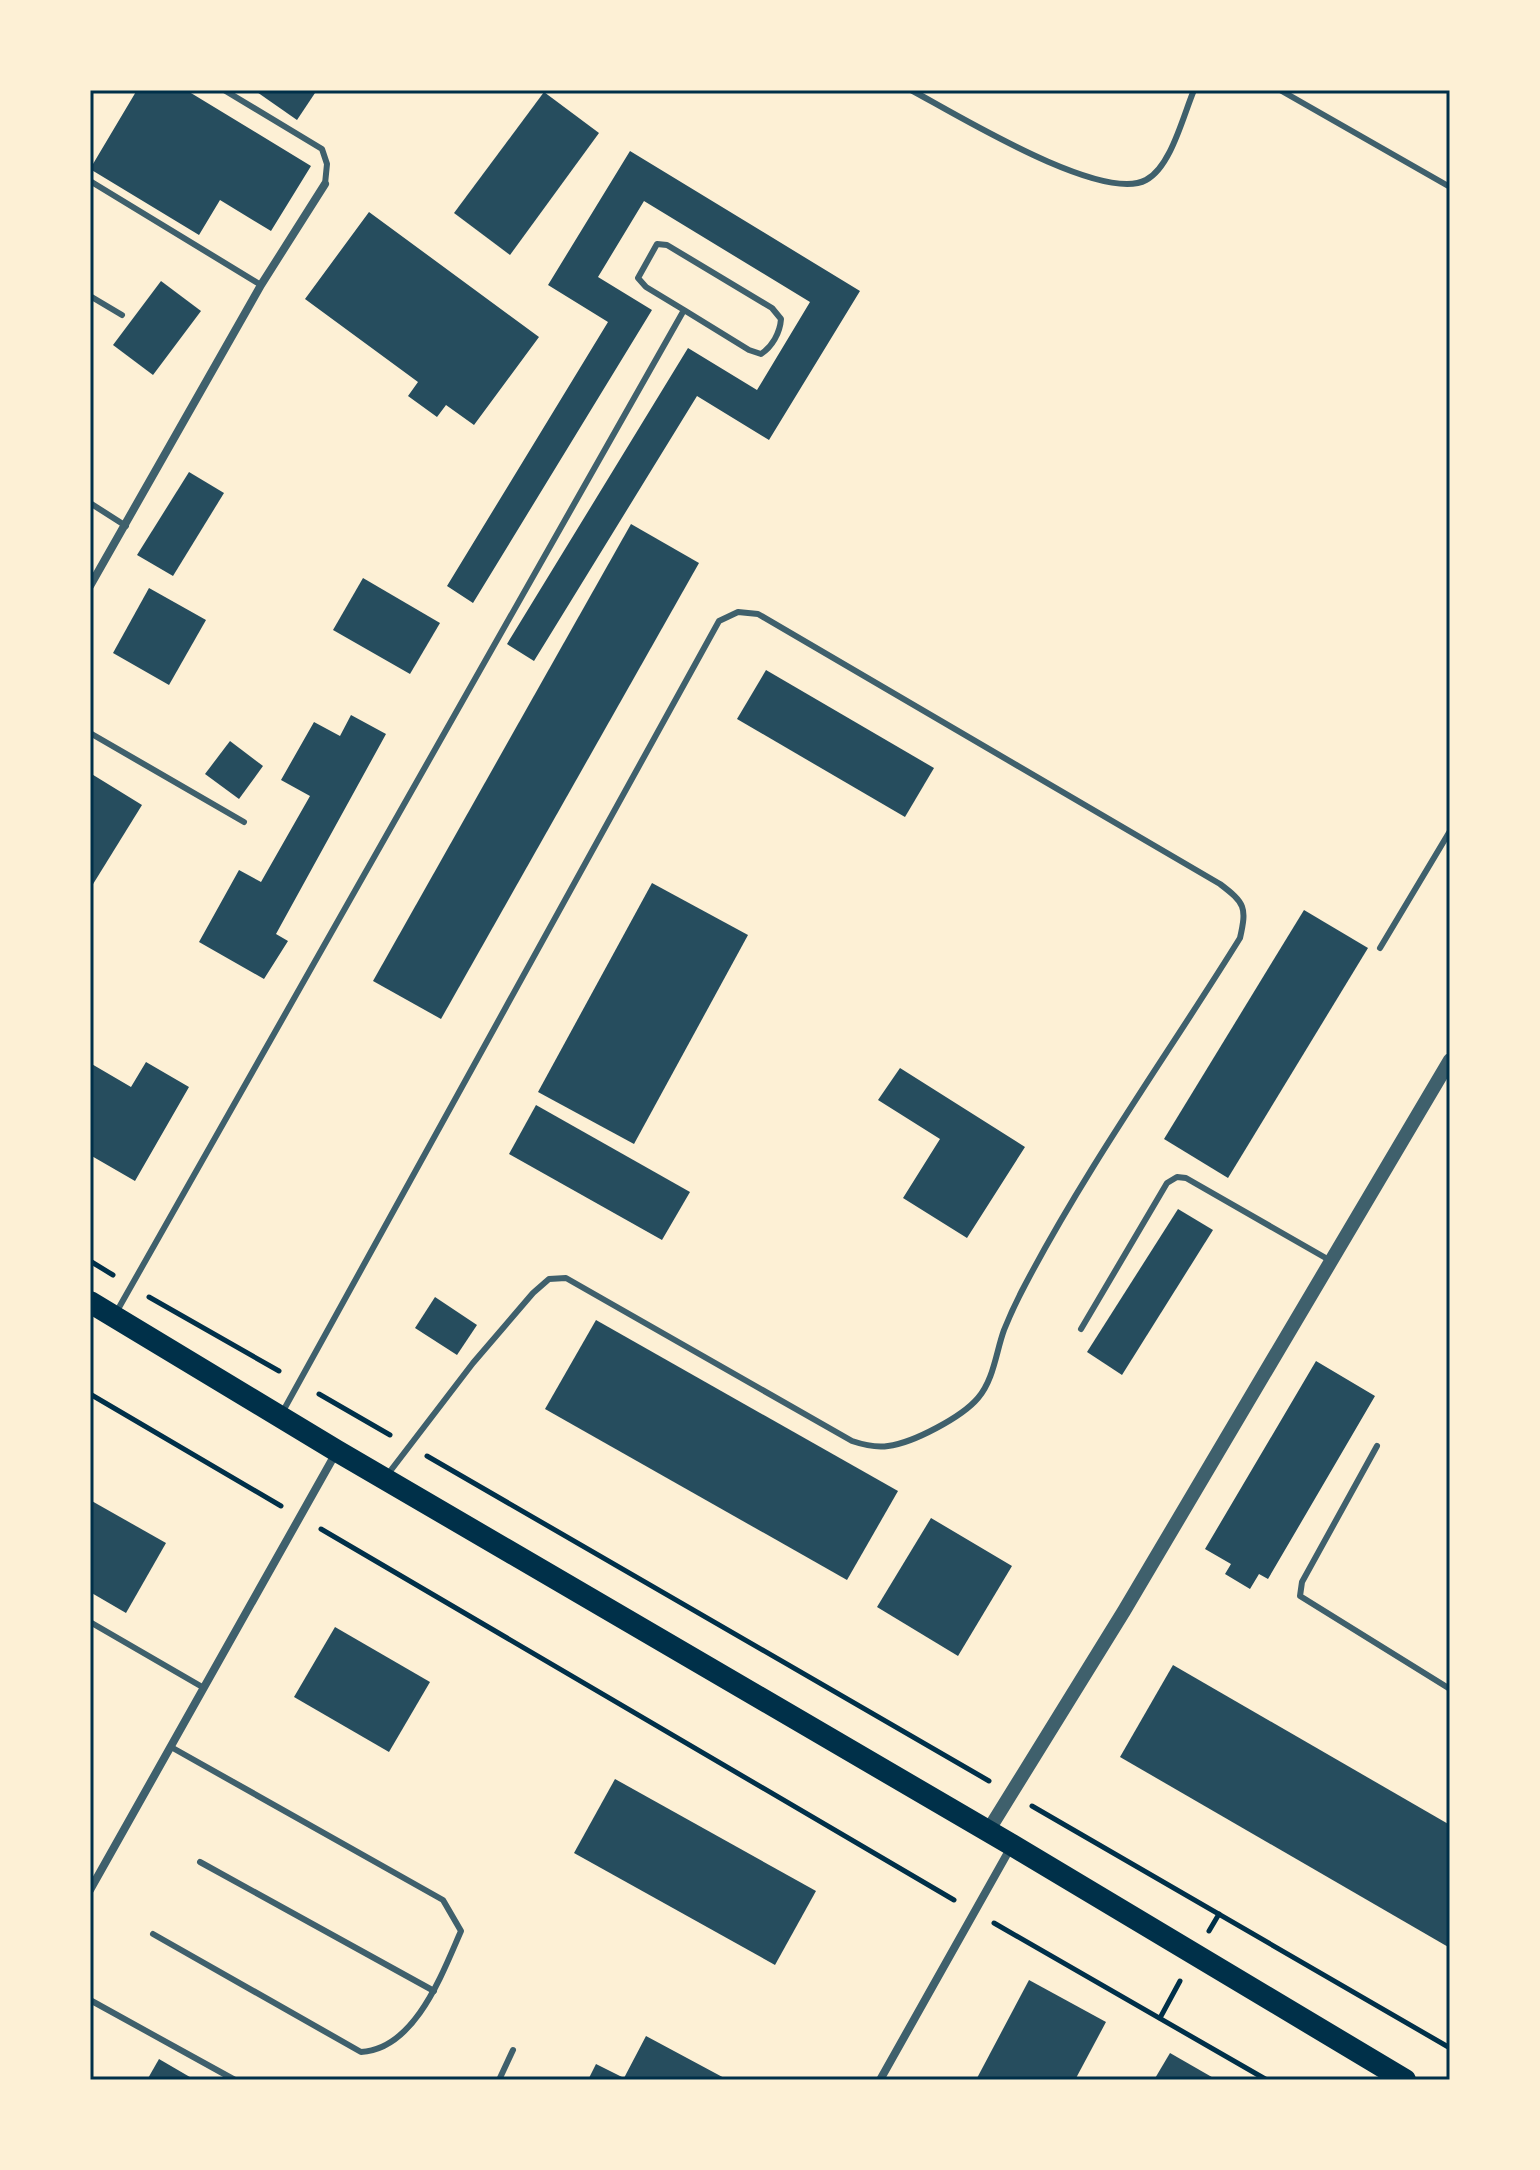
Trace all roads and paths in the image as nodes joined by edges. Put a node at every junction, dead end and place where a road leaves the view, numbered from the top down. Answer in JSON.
{"nodes":[{"id":1,"x":224,"y":90,"type":"edge"},
{"id":2,"x":911,"y":90,"type":"edge"},
{"id":3,"x":1194,"y":90,"type":"edge"},
{"id":4,"x":1280,"y":90,"type":"edge"},
{"id":5,"x":90,"y":181,"type":"edge"},
{"id":6,"x":325,"y":184,"type":"joint"},
{"id":7,"x":1450,"y":187,"type":"edge"},
{"id":8,"x":261,"y":285,"type":"junction"},
{"id":9,"x":90,"y":296,"type":"edge"},
{"id":10,"x":684,"y":310,"type":"junction"},
{"id":11,"x":122,"y":315,"type":"dead end"},
{"id":12,"x":90,"y":503,"type":"edge"},
{"id":13,"x":126,"y":526,"type":"junction"},
{"id":14,"x":90,"y":586,"type":"edge"},
{"id":15,"x":90,"y":733,"type":"edge"},
{"id":16,"x":244,"y":822,"type":"dead end"},
{"id":17,"x":1450,"y":831,"type":"edge"},
{"id":18,"x":1380,"y":948,"type":"dead end"},
{"id":19,"x":1450,"y":1060,"type":"edge"},
{"id":20,"x":90,"y":1261,"type":"edge"},
{"id":21,"x":1331,"y":1261,"type":"junction"},
{"id":22,"x":131,"y":1287,"type":"junction"},
{"id":23,"x":90,"y":1302,"type":"edge"},
{"id":24,"x":114,"y":1317,"type":"junction"},
{"id":25,"x":1081,"y":1329,"type":"dead end"},
{"id":26,"x":299,"y":1382,"type":"junction"},
{"id":27,"x":90,"y":1394,"type":"edge"},
{"id":28,"x":280,"y":1416,"type":"junction"},
{"id":29,"x":410,"y":1446,"type":"junction"},
{"id":30,"x":1377,"y":1446,"type":"dead end"},
{"id":31,"x":337,"y":1451,"type":"junction"},
{"id":32,"x":385,"y":1478,"type":"junction"},
{"id":33,"x":300,"y":1517,"type":"junction"},
{"id":34,"x":90,"y":1622,"type":"edge"},
{"id":35,"x":204,"y":1688,"type":"junction"},
{"id":36,"x":1450,"y":1689,"type":"edge"},
{"id":37,"x":171,"y":1747,"type":"junction"},
{"id":38,"x":1011,"y":1794,"type":"junction"},
{"id":39,"x":988,"y":1831,"type":"junction"},
{"id":40,"x":1012,"y":1845,"type":"junction"},
{"id":41,"x":200,"y":1862,"type":"dead end"},
{"id":42,"x":90,"y":1890,"type":"edge"},
{"id":43,"x":974,"y":1912,"type":"junction"},
{"id":44,"x":153,"y":1934,"type":"dead end"},
{"id":45,"x":434,"y":1991,"type":"junction"},
{"id":46,"x":90,"y":2000,"type":"edge"},
{"id":47,"x":1450,"y":2048,"type":"edge"},
{"id":48,"x":513,"y":2050,"type":"dead end"},
{"id":49,"x":235,"y":2080,"type":"edge"},
{"id":50,"x":499,"y":2080,"type":"edge"},
{"id":51,"x":880,"y":2080,"type":"edge"},
{"id":52,"x":1267,"y":2080,"type":"edge"},
{"id":53,"x":1405,"y":2080,"type":"edge"}],
"edges":[{"from":1,"to":6,"type":"lane"},
{"from":2,"to":3,"type":"lane"},
{"from":4,"to":7,"type":"lane"},
{"from":5,"to":8,"type":"lane"},
{"from":6,"to":8,"type":"street"},
{"from":8,"to":13,"type":"street"},
{"from":9,"to":11,"type":"lane"},
{"from":10,"to":10,"type":"lane"},
{"from":10,"to":22,"type":"lane"},
{"from":12,"to":13,"type":"lane"},
{"from":13,"to":14,"type":"street"},
{"from":15,"to":16,"type":"lane"},
{"from":17,"to":18,"type":"lane"},
{"from":19,"to":21,"type":"street"},
{"from":20,"to":22,"type":"path"},
{"from":21,"to":25,"type":"lane"},
{"from":21,"to":38,"type":"street"},
{"from":22,"to":24,"type":"lane"},
{"from":22,"to":26,"type":"path"},
{"from":23,"to":24,"type":"highway"},
{"from":24,"to":28,"type":"highway"},
{"from":26,"to":28,"type":"lane"},
{"from":26,"to":29,"type":"path"},
{"from":26,"to":29,"type":"lane"},
{"from":27,"to":33,"type":"path"},
{"from":28,"to":31,"type":"highway"},
{"from":29,"to":32,"type":"lane"},
{"from":29,"to":38,"type":"path"},
{"from":30,"to":36,"type":"lane"},
{"from":31,"to":32,"type":"highway"},
{"from":31,"to":33,"type":"street"},
{"from":32,"to":39,"type":"highway"},
{"from":33,"to":35,"type":"street"},
{"from":33,"to":43,"type":"path"},
{"from":34,"to":35,"type":"lane"},
{"from":35,"to":37,"type":"street"},
{"from":37,"to":42,"type":"street"},
{"from":37,"to":45,"type":"lane"},
{"from":38,"to":39,"type":"street"},
{"from":38,"to":47,"type":"path"},
{"from":39,"to":40,"type":"highway"},
{"from":40,"to":43,"type":"street"},
{"from":40,"to":53,"type":"highway"},
{"from":41,"to":45,"type":"lane"},
{"from":43,"to":51,"type":"street"},
{"from":43,"to":52,"type":"path"},
{"from":44,"to":45,"type":"lane"},
{"from":46,"to":49,"type":"lane"},
{"from":48,"to":50,"type":"lane"}]}
